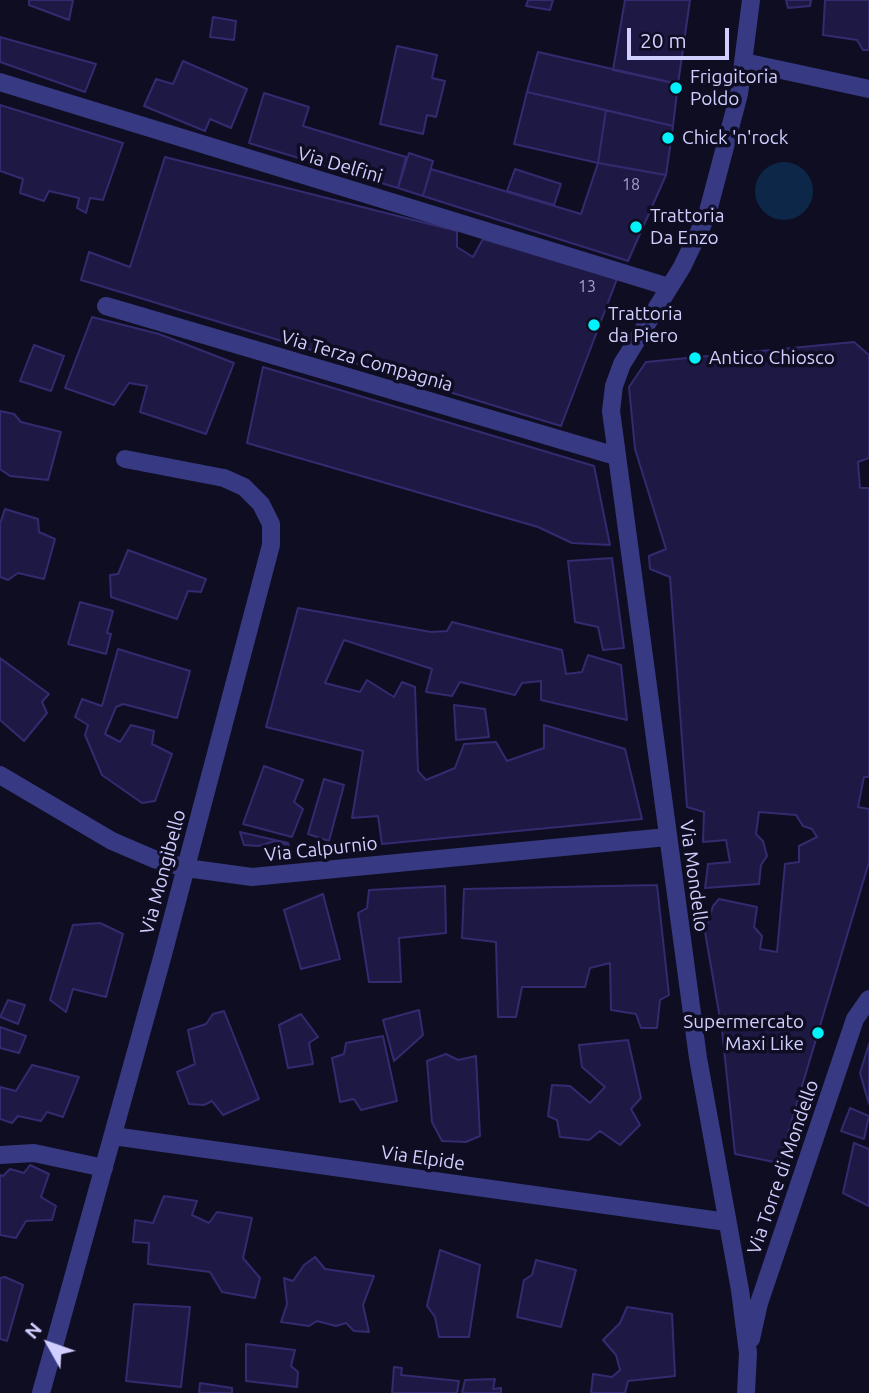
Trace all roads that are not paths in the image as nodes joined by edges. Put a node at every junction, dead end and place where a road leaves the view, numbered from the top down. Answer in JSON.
{"nodes":[{"id":1,"x":751,"y":0,"type":"edge"},
{"id":2,"x":744,"y":62,"type":"junction"},
{"id":3,"x":0,"y":82,"type":"edge"},
{"id":4,"x":869,"y":89,"type":"edge"},
{"id":5,"x":669,"y":287,"type":"junction"},
{"id":6,"x":106,"y":306,"type":"dead end"},
{"id":7,"x":616,"y":456,"type":"junction"},
{"id":8,"x":125,"y":459,"type":"dead end"},
{"id":9,"x":0,"y":775,"type":"edge"},
{"id":10,"x":667,"y":837,"type":"junction"},
{"id":11,"x":186,"y":868,"type":"junction"},
{"id":12,"x":869,"y":999,"type":"edge"},
{"id":13,"x":113,"y":1136,"type":"junction"},
{"id":14,"x":0,"y":1155,"type":"edge"},
{"id":15,"x":104,"y":1168,"type":"junction"},
{"id":16,"x":727,"y":1222,"type":"junction"},
{"id":17,"x":748,"y":1353,"type":"junction"},
{"id":18,"x":41,"y":1393,"type":"edge"},
{"id":19,"x":746,"y":1393,"type":"edge"}],
"edges":[{"from":1,"to":2,"type":"street","name":"Via Mondello"},
{"from":2,"to":4,"type":"street"},
{"from":2,"to":5,"type":"street","name":"Via Mondello"},
{"from":3,"to":5,"type":"street","name":"Via Delfini"},
{"from":5,"to":7,"type":"street","name":"Via Mondello"},
{"from":6,"to":7,"type":"street","name":"Via Terza Compagnia"},
{"from":7,"to":10,"type":"street","name":"Via Mondello"},
{"from":8,"to":11,"type":"street","name":"Via Mongibello"},
{"from":9,"to":11,"type":"street","name":"Via Calpurnio"},
{"from":10,"to":11,"type":"street","name":"Via Calpurnio"},
{"from":10,"to":16,"type":"street","name":"Via Mondello"},
{"from":11,"to":13,"type":"street","name":"Via Mongibello"},
{"from":12,"to":17,"type":"street","name":"Via Torre di Mondello"},
{"from":13,"to":15,"type":"street","name":"Via Mongibello"},
{"from":13,"to":16,"type":"street","name":"Via Elpide"},
{"from":14,"to":15,"type":"street"},
{"from":15,"to":18,"type":"street","name":"Via Mongibello"},
{"from":16,"to":17,"type":"street","name":"Via Mondello"},
{"from":17,"to":19,"type":"street","name":"Via Mondello"}]}
